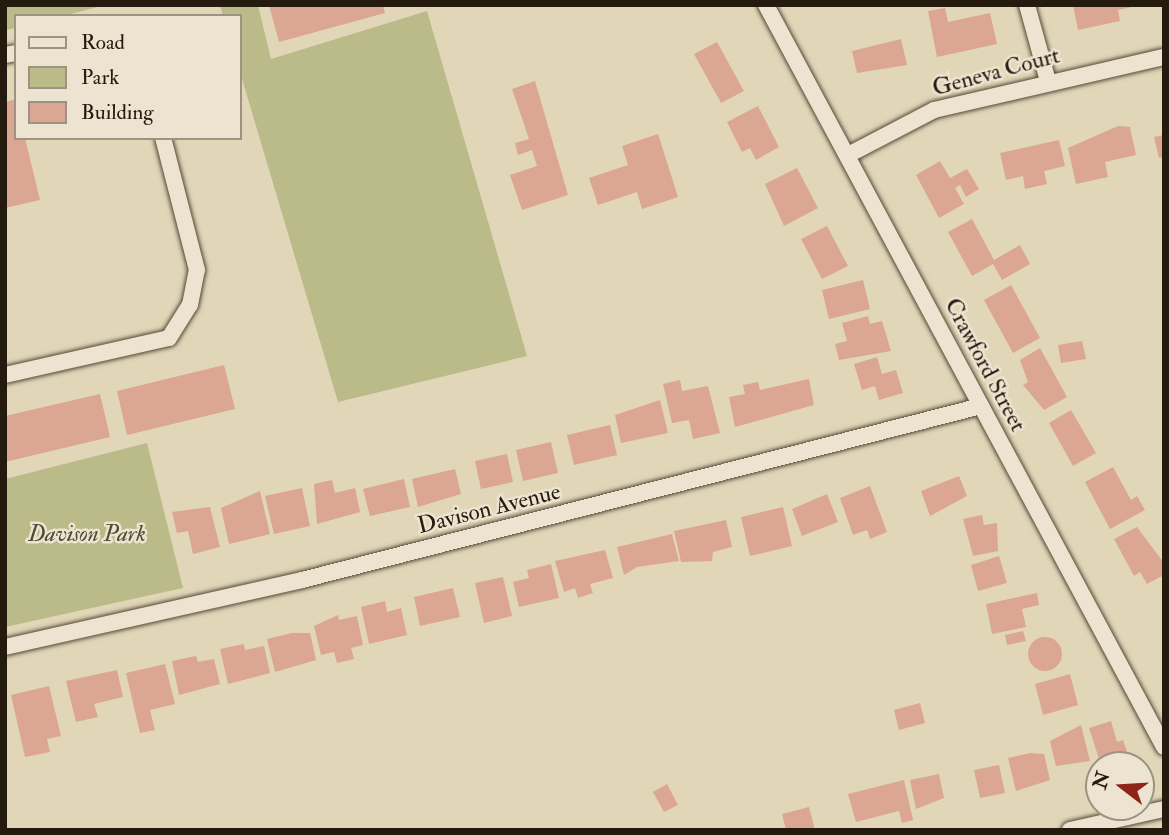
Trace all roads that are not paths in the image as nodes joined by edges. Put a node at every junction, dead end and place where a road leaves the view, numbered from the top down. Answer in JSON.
{"nodes":[{"id":1,"x":765,"y":5,"type":"edge"},
{"id":2,"x":1027,"y":5,"type":"edge"},
{"id":3,"x":1164,"y":57,"type":"edge"},
{"id":4,"x":1048,"y":81,"type":"junction"},
{"id":5,"x":164,"y":140,"type":"edge"},
{"id":6,"x":848,"y":155,"type":"junction"},
{"id":7,"x":5,"y":375,"type":"edge"},
{"id":8,"x":981,"y":406,"type":"junction"},
{"id":9,"x":5,"y":647,"type":"edge"},
{"id":10,"x":1164,"y":747,"type":"edge"},
{"id":11,"x":1164,"y":809,"type":"edge"},
{"id":12,"x":1070,"y":830,"type":"edge"}],
"edges":[{"from":1,"to":6,"type":"street","name":"Crawford Street"},
{"from":2,"to":4,"type":"street"},
{"from":3,"to":4,"type":"street","name":"Geneva Court"},
{"from":4,"to":6,"type":"street","name":"Geneva Court"},
{"from":5,"to":7,"type":"street"},
{"from":6,"to":8,"type":"street","name":"Crawford Street"},
{"from":8,"to":9,"type":"street","name":"Davison Avenue"},
{"from":8,"to":10,"type":"street","name":"Crawford Street"},
{"from":11,"to":12,"type":"street"}]}
